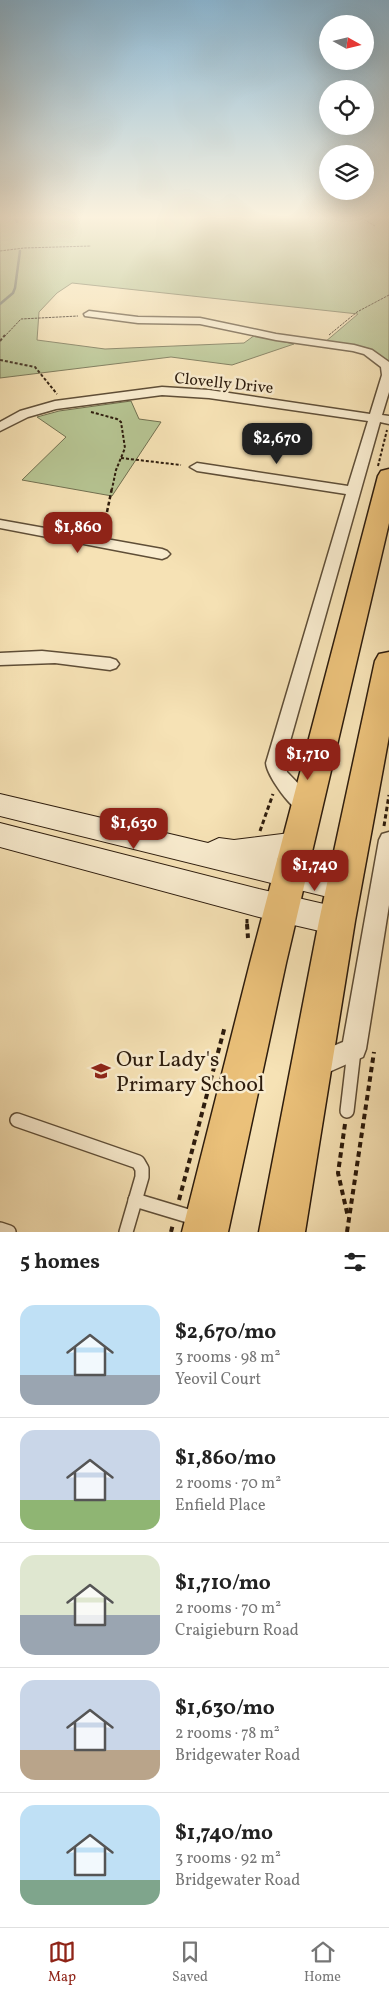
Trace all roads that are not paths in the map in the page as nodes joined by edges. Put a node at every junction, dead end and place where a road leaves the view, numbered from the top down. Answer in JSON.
{"nodes":[{"id":1,"x":84,"y":315,"type":"road end"},
{"id":2,"x":382,"y":419,"type":"edge"},
{"id":3,"x":0,"y":428,"type":"edge"},
{"id":4,"x":197,"y":467,"type":"dead end"},
{"id":5,"x":389,"y":476,"type":"edge"},
{"id":6,"x":353,"y":491,"type":"junction"},
{"id":7,"x":0,"y":524,"type":"edge"},
{"id":8,"x":162,"y":554,"type":"dead end"},
{"id":9,"x":0,"y":659,"type":"edge"},
{"id":10,"x":389,"y":661,"type":"edge"},
{"id":11,"x":110,"y":664,"type":"dead end"},
{"id":12,"x":0,"y":805,"type":"edge"},
{"id":13,"x":307,"y":806,"type":"junction"},
{"id":14,"x":0,"y":835,"type":"edge"},
{"id":15,"x":389,"y":840,"type":"edge"},
{"id":16,"x":160,"y":845,"type":"junction"},
{"id":17,"x":149,"y":873,"type":"junction"},
{"id":18,"x":290,"y":876,"type":"junction"},
{"id":19,"x":341,"y":905,"type":"junction"},
{"id":20,"x":364,"y":1048,"type":"junction"},
{"id":21,"x":312,"y":1067,"type":"junction"},
{"id":22,"x":347,"y":1111,"type":"road end"},
{"id":23,"x":17,"y":1120,"type":"dead end"},
{"id":24,"x":135,"y":1200,"type":"junction"},
{"id":25,"x":206,"y":1227,"type":"edge"},
{"id":26,"x":0,"y":1229,"type":"edge"},
{"id":27,"x":286,"y":1231,"type":"edge"},
{"id":28,"x":9,"y":1232,"type":"edge"},
{"id":29,"x":126,"y":1232,"type":"edge"}],
"edges":[{"from":1,"to":2,"type":"street"},
{"from":2,"to":3,"type":"street","name":"Clovelly Drive"},
{"from":2,"to":6,"type":"street"},
{"from":4,"to":6,"type":"street"},
{"from":5,"to":13,"type":"main road"},
{"from":6,"to":13,"type":"street"},
{"from":7,"to":8,"type":"street"},
{"from":9,"to":11,"type":"street"},
{"from":10,"to":19,"type":"main road"},
{"from":12,"to":16,"type":"street"},
{"from":13,"to":18,"type":"main road"},
{"from":14,"to":17,"type":"street"},
{"from":15,"to":20,"type":"street"},
{"from":16,"to":17,"type":"street"},
{"from":16,"to":18,"type":"street"},
{"from":17,"to":18,"type":"street"},
{"from":18,"to":19,"type":"street"},
{"from":18,"to":25,"type":"main road"},
{"from":19,"to":21,"type":"main road"},
{"from":20,"to":21,"type":"street"},
{"from":20,"to":22,"type":"lane"},
{"from":21,"to":27,"type":"main road"},
{"from":23,"to":24,"type":"lane"},
{"from":24,"to":25,"type":"lane"},
{"from":24,"to":29,"type":"lane"},
{"from":26,"to":28,"type":"lane"}]}
